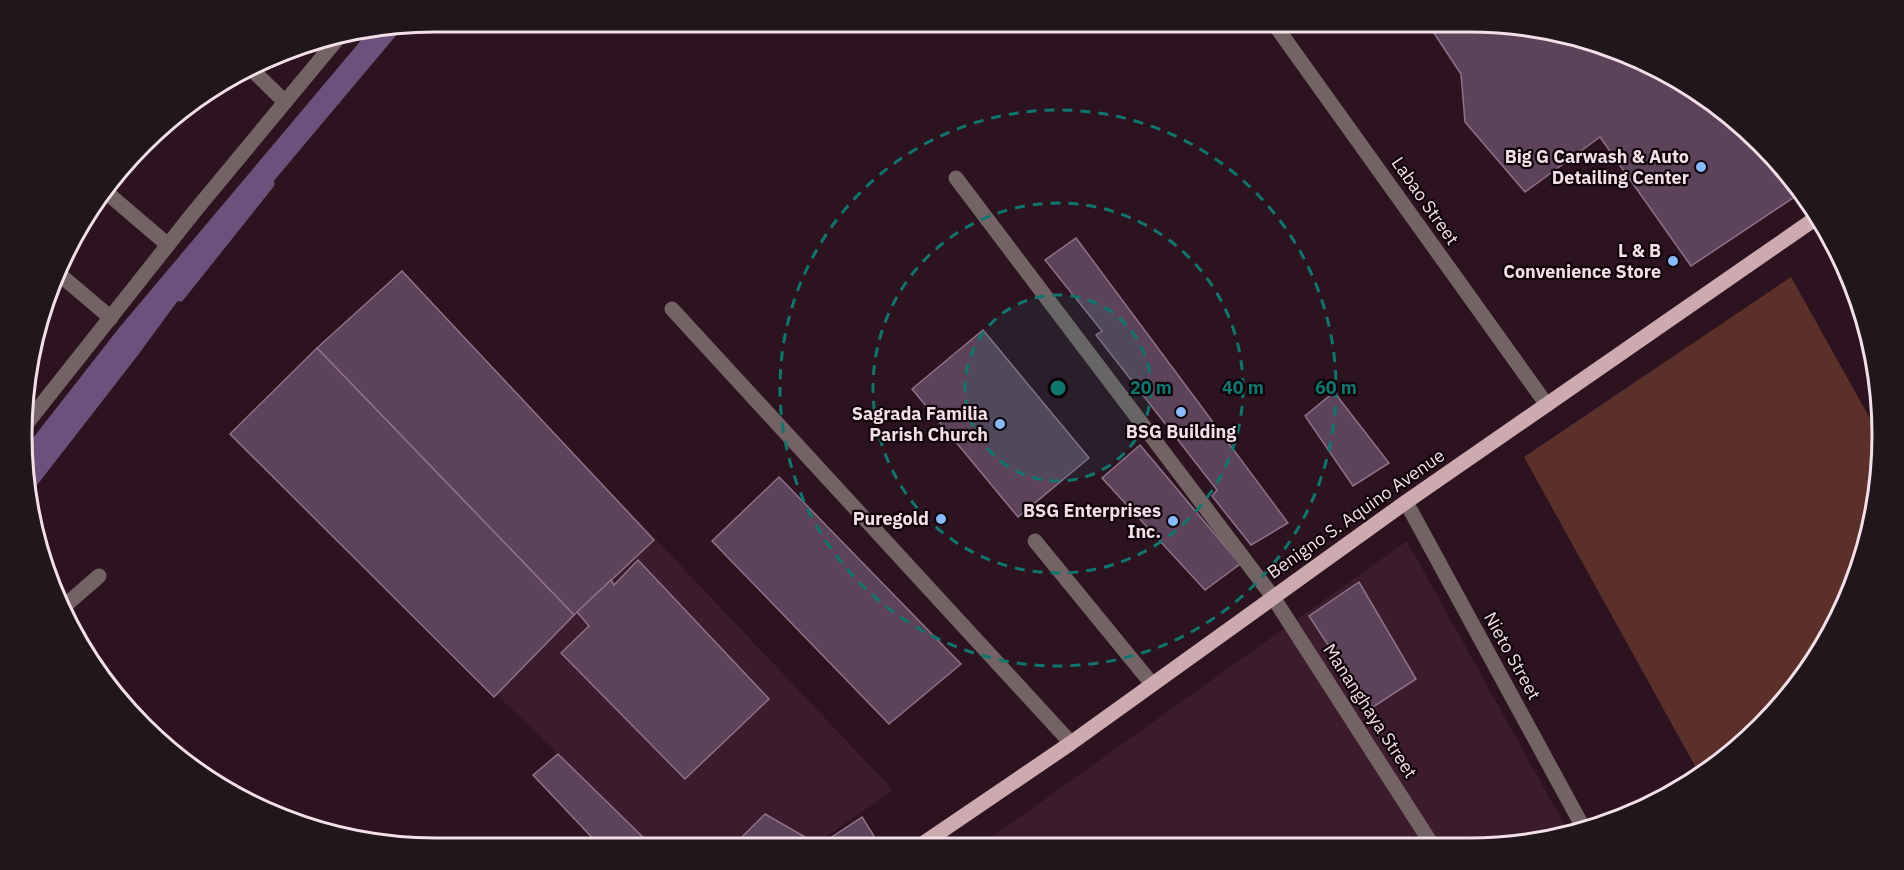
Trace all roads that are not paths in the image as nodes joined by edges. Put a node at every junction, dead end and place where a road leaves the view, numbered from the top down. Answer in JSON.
{"nodes":[{"id":1,"x":1280,"y":32,"type":"edge"},
{"id":2,"x":333,"y":45,"type":"edge"},
{"id":3,"x":256,"y":74,"type":"edge"},
{"id":4,"x":285,"y":102,"type":"junction"},
{"id":5,"x":957,"y":178,"type":"dead end"},
{"id":6,"x":110,"y":196,"type":"edge"},
{"id":7,"x":1811,"y":222,"type":"edge"},
{"id":8,"x":168,"y":245,"type":"junction"},
{"id":9,"x":64,"y":277,"type":"edge"},
{"id":10,"x":672,"y":309,"type":"dead end"},
{"id":11,"x":111,"y":318,"type":"junction"},
{"id":12,"x":1546,"y":405,"type":"junction"},
{"id":13,"x":32,"y":417,"type":"edge"},
{"id":14,"x":1406,"y":502,"type":"junction"},
{"id":15,"x":1035,"y":541,"type":"dead end"},
{"id":16,"x":99,"y":576,"type":"dead end"},
{"id":17,"x":1273,"y":597,"type":"junction"},
{"id":18,"x":69,"y":603,"type":"edge"},
{"id":19,"x":1152,"y":684,"type":"junction"},
{"id":20,"x":1071,"y":743,"type":"junction"},
{"id":21,"x":1581,"y":823,"type":"edge"},
{"id":22,"x":931,"y":838,"type":"edge"},
{"id":23,"x":1428,"y":838,"type":"edge"}],
"edges":[{"from":1,"to":12,"type":"street","name":"Labao Street"},
{"from":2,"to":4,"type":"street"},
{"from":3,"to":4,"type":"street"},
{"from":4,"to":8,"type":"street"},
{"from":5,"to":17,"type":"street","name":"Mananghaya Street"},
{"from":6,"to":8,"type":"street"},
{"from":7,"to":12,"type":"main road","name":"Benigno S. Aquino Avenue"},
{"from":8,"to":11,"type":"street"},
{"from":9,"to":11,"type":"street"},
{"from":10,"to":20,"type":"street"},
{"from":11,"to":13,"type":"street"},
{"from":12,"to":14,"type":"main road","name":"Benigno S. Aquino Avenue"},
{"from":14,"to":17,"type":"main road","name":"Benigno S. Aquino Avenue"},
{"from":14,"to":21,"type":"street","name":"Nieto Street"},
{"from":15,"to":19,"type":"street"},
{"from":16,"to":18,"type":"street"},
{"from":17,"to":19,"type":"main road","name":"Benigno S. Aquino Avenue"},
{"from":17,"to":23,"type":"street","name":"Mananghaya Street"},
{"from":19,"to":20,"type":"main road","name":"Benigno S. Aquino Avenue"},
{"from":20,"to":22,"type":"main road","name":"Benigno S. Aquino Avenue"}]}
